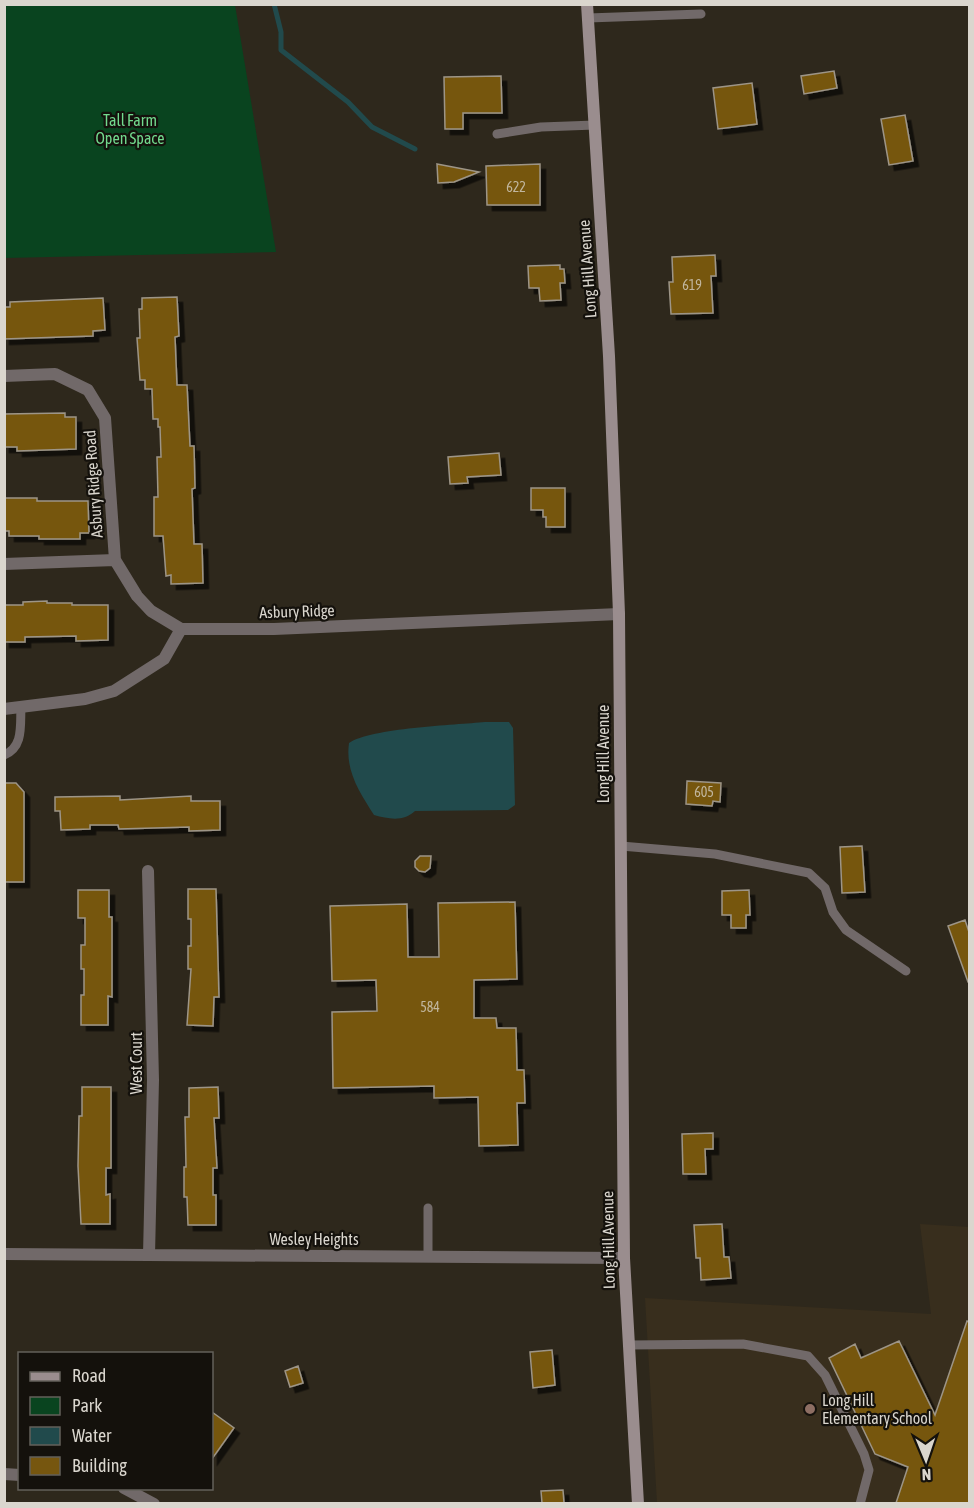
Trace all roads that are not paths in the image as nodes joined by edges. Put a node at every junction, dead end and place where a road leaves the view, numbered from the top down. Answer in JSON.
{"nodes":[{"id":1,"x":587,"y":4,"type":"edge"},
{"id":2,"x":701,"y":14,"type":"dead end"},
{"id":3,"x":588,"y":18,"type":"junction"},
{"id":4,"x":595,"y":125,"type":"junction"},
{"id":5,"x":497,"y":134,"type":"dead end"},
{"id":6,"x":4,"y":376,"type":"edge"},
{"id":7,"x":115,"y":560,"type":"junction"},
{"id":8,"x":4,"y":564,"type":"edge"},
{"id":9,"x":619,"y":614,"type":"junction"},
{"id":10,"x":181,"y":629,"type":"junction"},
{"id":11,"x":21,"y":706,"type":"junction"},
{"id":12,"x":4,"y":709,"type":"edge"},
{"id":13,"x":4,"y":755,"type":"edge"},
{"id":14,"x":621,"y":846,"type":"junction"},
{"id":15,"x":148,"y":871,"type":"dead end"},
{"id":16,"x":906,"y":971,"type":"dead end"},
{"id":17,"x":428,"y":1208,"type":"dead end"},
{"id":18,"x":4,"y":1254,"type":"edge"},
{"id":19,"x":149,"y":1255,"type":"junction"},
{"id":20,"x":428,"y":1256,"type":"junction"},
{"id":21,"x":624,"y":1258,"type":"junction"},
{"id":22,"x":629,"y":1345,"type":"junction"},
{"id":23,"x":128,"y":1490,"type":"edge"},
{"id":24,"x":154,"y":1503,"type":"edge"},
{"id":25,"x":638,"y":1503,"type":"edge"},
{"id":26,"x":860,"y":1503,"type":"edge"}],
"edges":[{"from":1,"to":3,"type":"street","name":"Long Hill Avenue"},
{"from":2,"to":3,"type":"lane"},
{"from":3,"to":4,"type":"street","name":"Long Hill Avenue"},
{"from":4,"to":5,"type":"lane"},
{"from":4,"to":9,"type":"street","name":"Long Hill Avenue"},
{"from":6,"to":7,"type":"street","name":"Asbury Ridge Road"},
{"from":7,"to":8,"type":"street","name":"Asbury Ridge Road"},
{"from":7,"to":10,"type":"street","name":"Asbury Ridge Road"},
{"from":9,"to":10,"type":"street","name":"Asbury Ridge"},
{"from":9,"to":14,"type":"street","name":"Long Hill Avenue"},
{"from":10,"to":11,"type":"street"},
{"from":11,"to":12,"type":"street"},
{"from":11,"to":13,"type":"lane"},
{"from":14,"to":16,"type":"lane"},
{"from":14,"to":21,"type":"street","name":"Long Hill Avenue"},
{"from":15,"to":19,"type":"street","name":"West Court"},
{"from":17,"to":20,"type":"lane"},
{"from":18,"to":19,"type":"street","name":"Wesley Heights"},
{"from":19,"to":20,"type":"street","name":"Wesley Heights"},
{"from":20,"to":21,"type":"street","name":"Wesley Heights"},
{"from":21,"to":22,"type":"street","name":"Long Hill Avenue"},
{"from":22,"to":25,"type":"street","name":"Long Hill Avenue"},
{"from":22,"to":26,"type":"lane"},
{"from":23,"to":24,"type":"street"}]}
